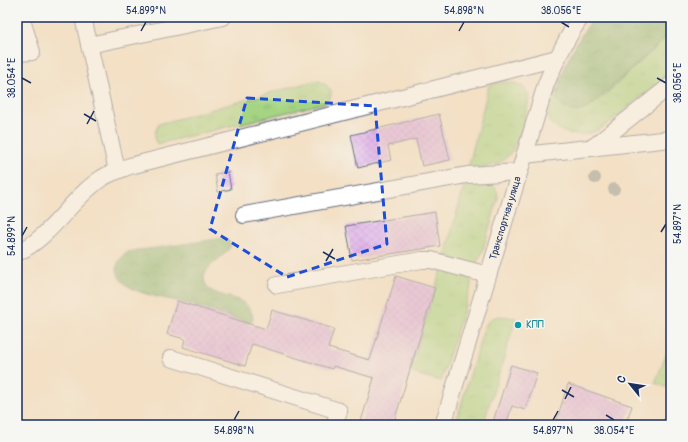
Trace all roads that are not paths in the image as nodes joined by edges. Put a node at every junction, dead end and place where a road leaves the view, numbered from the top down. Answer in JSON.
{"nodes":[{"id":1,"x":21,"y":17,"type":"edge"},
{"id":2,"x":83,"y":17,"type":"edge"},
{"id":3,"x":223,"y":17,"type":"edge"},
{"id":4,"x":581,"y":17,"type":"edge"},
{"id":5,"x":89,"y":45,"type":"junction"},
{"id":6,"x":17,"y":53,"type":"edge"},
{"id":7,"x":557,"y":58,"type":"junction"},
{"id":8,"x":671,"y":85,"type":"edge"},
{"id":9,"x":671,"y":139,"type":"edge"},
{"id":10,"x":592,"y":148,"type":"junction"},
{"id":11,"x":524,"y":154,"type":"junction"},
{"id":12,"x":117,"y":171,"type":"junction"},
{"id":13,"x":519,"y":172,"type":"junction"},
{"id":14,"x":244,"y":215,"type":"dead end"},
{"id":15,"x":17,"y":253,"type":"edge"},
{"id":16,"x":488,"y":275,"type":"junction"},
{"id":17,"x":277,"y":285,"type":"dead end"},
{"id":18,"x":172,"y":358,"type":"dead end"},
{"id":19,"x":334,"y":425,"type":"edge"},
{"id":20,"x":443,"y":425,"type":"edge"}],
"edges":[{"from":1,"to":6,"type":"street"},
{"from":2,"to":5,"type":"street"},
{"from":3,"to":5,"type":"street"},
{"from":4,"to":7,"type":"street","name":"Транспортная улица"},
{"from":5,"to":12,"type":"street"},
{"from":7,"to":11,"type":"street","name":"Транспортная улица"},
{"from":7,"to":12,"type":"street"},
{"from":8,"to":10,"type":"street"},
{"from":9,"to":10,"type":"street"},
{"from":10,"to":11,"type":"street"},
{"from":11,"to":13,"type":"street","name":"Транспортная улица"},
{"from":12,"to":15,"type":"street"},
{"from":13,"to":14,"type":"street"},
{"from":13,"to":16,"type":"street","name":"Транспортная улица"},
{"from":16,"to":17,"type":"street"},
{"from":16,"to":20,"type":"street","name":"Транспортная улица"},
{"from":18,"to":19,"type":"street"}]}
